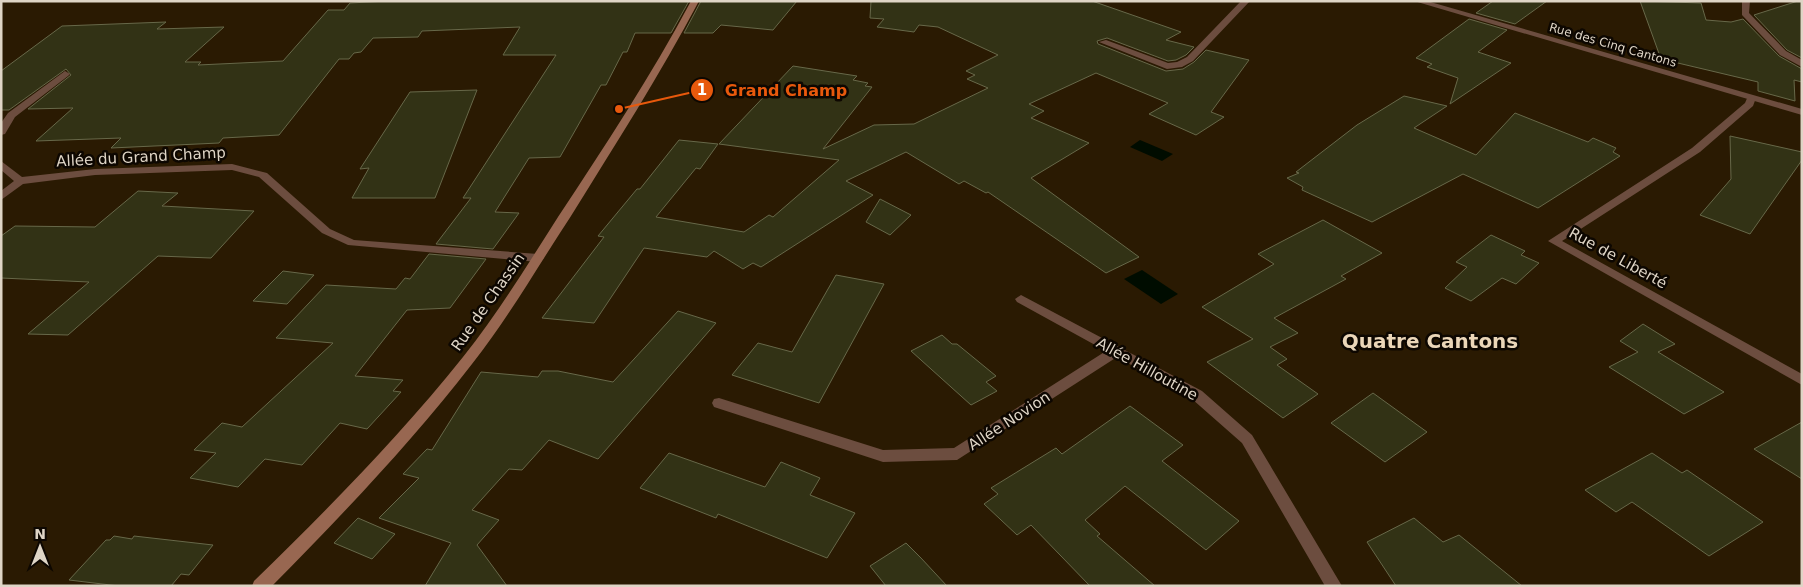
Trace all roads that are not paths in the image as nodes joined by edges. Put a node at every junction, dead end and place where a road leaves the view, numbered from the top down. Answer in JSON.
{"nodes":[{"id":1,"x":695,"y":1,"type":"edge"},
{"id":2,"x":1246,"y":1,"type":"edge"},
{"id":3,"x":1418,"y":1,"type":"edge"},
{"id":4,"x":1746,"y":1,"type":"edge"},
{"id":5,"x":1103,"y":42,"type":"dead end"},
{"id":6,"x":1802,"y":64,"type":"edge"},
{"id":7,"x":65,"y":74,"type":"dead end"},
{"id":8,"x":1751,"y":98,"type":"junction"},
{"id":9,"x":1802,"y":112,"type":"edge"},
{"id":10,"x":1,"y":132,"type":"edge"},
{"id":11,"x":1,"y":164,"type":"edge"},
{"id":12,"x":20,"y":181,"type":"junction"},
{"id":13,"x":1,"y":197,"type":"edge"},
{"id":14,"x":538,"y":258,"type":"junction"},
{"id":15,"x":1021,"y":299,"type":"dead end"},
{"id":16,"x":1116,"y":351,"type":"junction"},
{"id":17,"x":1802,"y":380,"type":"edge"},
{"id":18,"x":719,"y":403,"type":"dead end"},
{"id":19,"x":260,"y":586,"type":"edge"},
{"id":20,"x":1334,"y":586,"type":"edge"}],
"edges":[{"from":1,"to":14,"type":"main road","name":"Rue de Chassin"},
{"from":2,"to":5,"type":"street"},
{"from":3,"to":8,"type":"street","name":"Rue des Cinq Cantons"},
{"from":4,"to":6,"type":"street"},
{"from":7,"to":10,"type":"street"},
{"from":8,"to":9,"type":"street","name":"Rue des Cinq Cantons"},
{"from":8,"to":17,"type":"street","name":"Rue de Liberté"},
{"from":11,"to":12,"type":"street"},
{"from":12,"to":13,"type":"street"},
{"from":12,"to":14,"type":"street","name":"Allée du Grand Champ"},
{"from":14,"to":19,"type":"main road","name":"Rue de Chassin"},
{"from":15,"to":16,"type":"street","name":"Allée Hilloutine"},
{"from":16,"to":18,"type":"street","name":"Allée Novion"},
{"from":16,"to":20,"type":"street","name":"Allée Hilloutine"}]}
